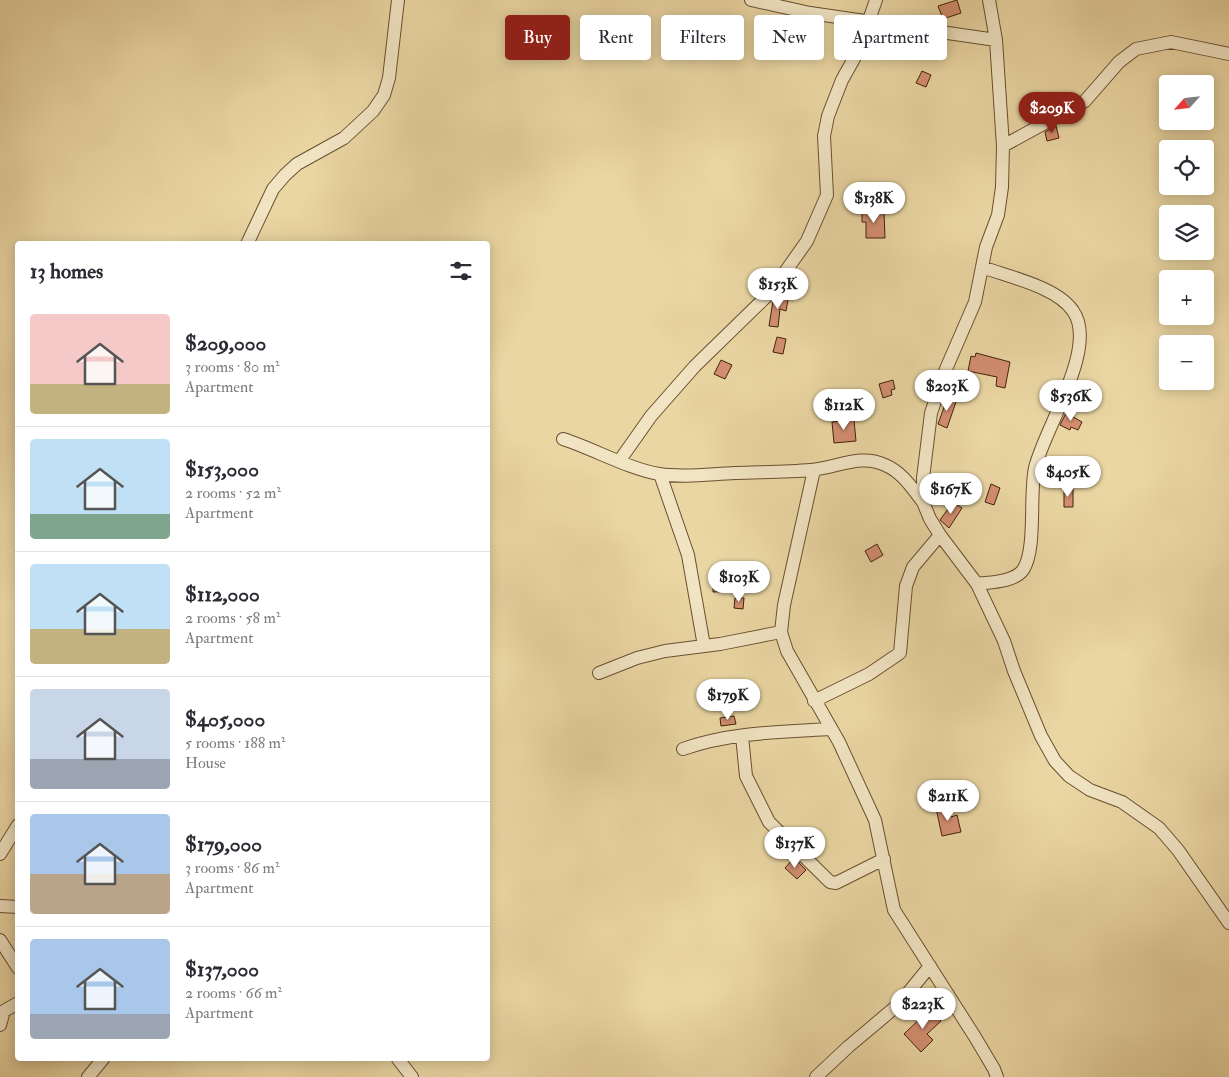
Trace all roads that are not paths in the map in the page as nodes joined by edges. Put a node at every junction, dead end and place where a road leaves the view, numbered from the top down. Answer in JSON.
{"nodes":[{"id":1,"x":398,"y":0,"type":"edge"},
{"id":2,"x":751,"y":0,"type":"edge"},
{"id":3,"x":876,"y":0,"type":"edge"},
{"id":4,"x":989,"y":0,"type":"edge"},
{"id":5,"x":873,"y":15,"type":"edge"},
{"id":6,"x":834,"y":16,"type":"edge"},
{"id":7,"x":947,"y":32,"type":"edge"},
{"id":8,"x":996,"y":40,"type":"junction"},
{"id":9,"x":1229,"y":54,"type":"edge"},
{"id":10,"x":852,"y":60,"type":"edge"},
{"id":11,"x":1003,"y":146,"type":"junction"},
{"id":12,"x":248,"y":241,"type":"edge"},
{"id":13,"x":982,"y":266,"type":"junction"},
{"id":14,"x":563,"y":439,"type":"dead end"},
{"id":15,"x":620,"y":460,"type":"junction"},
{"id":16,"x":814,"y":470,"type":"junction"},
{"id":17,"x":660,"y":474,"type":"junction"},
{"id":18,"x":923,"y":502,"type":"junction"},
{"id":19,"x":940,"y":535,"type":"junction"},
{"id":20,"x":977,"y":584,"type":"junction"},
{"id":21,"x":781,"y":632,"type":"junction"},
{"id":22,"x":704,"y":646,"type":"junction"},
{"id":23,"x":599,"y":673,"type":"dead end"},
{"id":24,"x":814,"y":701,"type":"junction"},
{"id":25,"x":832,"y":729,"type":"junction"},
{"id":26,"x":742,"y":736,"type":"junction"},
{"id":27,"x":683,"y":749,"type":"dead end"},
{"id":28,"x":15,"y":830,"type":"edge"},
{"id":29,"x":0,"y":854,"type":"edge"},
{"id":30,"x":884,"y":859,"type":"junction"},
{"id":31,"x":0,"y":906,"type":"edge"},
{"id":32,"x":15,"y":907,"type":"edge"},
{"id":33,"x":1229,"y":923,"type":"edge"},
{"id":34,"x":0,"y":940,"type":"edge"},
{"id":35,"x":15,"y":963,"type":"edge"},
{"id":36,"x":930,"y":966,"type":"junction"},
{"id":37,"x":15,"y":1005,"type":"edge"},
{"id":38,"x":0,"y":1025,"type":"edge"},
{"id":39,"x":101,"y":1061,"type":"edge"},
{"id":40,"x":400,"y":1061,"type":"edge"},
{"id":41,"x":88,"y":1077,"type":"edge"},
{"id":42,"x":412,"y":1077,"type":"edge"},
{"id":43,"x":816,"y":1077,"type":"edge"},
{"id":44,"x":997,"y":1077,"type":"edge"}],
"edges":[{"from":1,"to":12,"type":"street"},
{"from":2,"to":6,"type":"street"},
{"from":3,"to":5,"type":"street"},
{"from":4,"to":8,"type":"street"},
{"from":7,"to":8,"type":"street"},
{"from":8,"to":11,"type":"street"},
{"from":9,"to":11,"type":"street"},
{"from":10,"to":15,"type":"street"},
{"from":11,"to":13,"type":"street"},
{"from":13,"to":18,"type":"street"},
{"from":13,"to":20,"type":"street"},
{"from":14,"to":15,"type":"street"},
{"from":15,"to":17,"type":"street"},
{"from":16,"to":17,"type":"street"},
{"from":16,"to":18,"type":"street"},
{"from":16,"to":21,"type":"street"},
{"from":17,"to":22,"type":"street"},
{"from":18,"to":19,"type":"street"},
{"from":19,"to":20,"type":"street"},
{"from":19,"to":24,"type":"street"},
{"from":20,"to":33,"type":"street"},
{"from":21,"to":22,"type":"street"},
{"from":21,"to":24,"type":"street"},
{"from":22,"to":23,"type":"street"},
{"from":24,"to":25,"type":"street"},
{"from":25,"to":26,"type":"street"},
{"from":25,"to":30,"type":"street"},
{"from":26,"to":27,"type":"street"},
{"from":26,"to":30,"type":"street"},
{"from":28,"to":29,"type":"street"},
{"from":30,"to":36,"type":"street"},
{"from":31,"to":32,"type":"street"},
{"from":34,"to":35,"type":"street"},
{"from":36,"to":43,"type":"street"},
{"from":36,"to":44,"type":"street"},
{"from":37,"to":38,"type":"street"},
{"from":39,"to":41,"type":"street"},
{"from":40,"to":42,"type":"street"}]}
